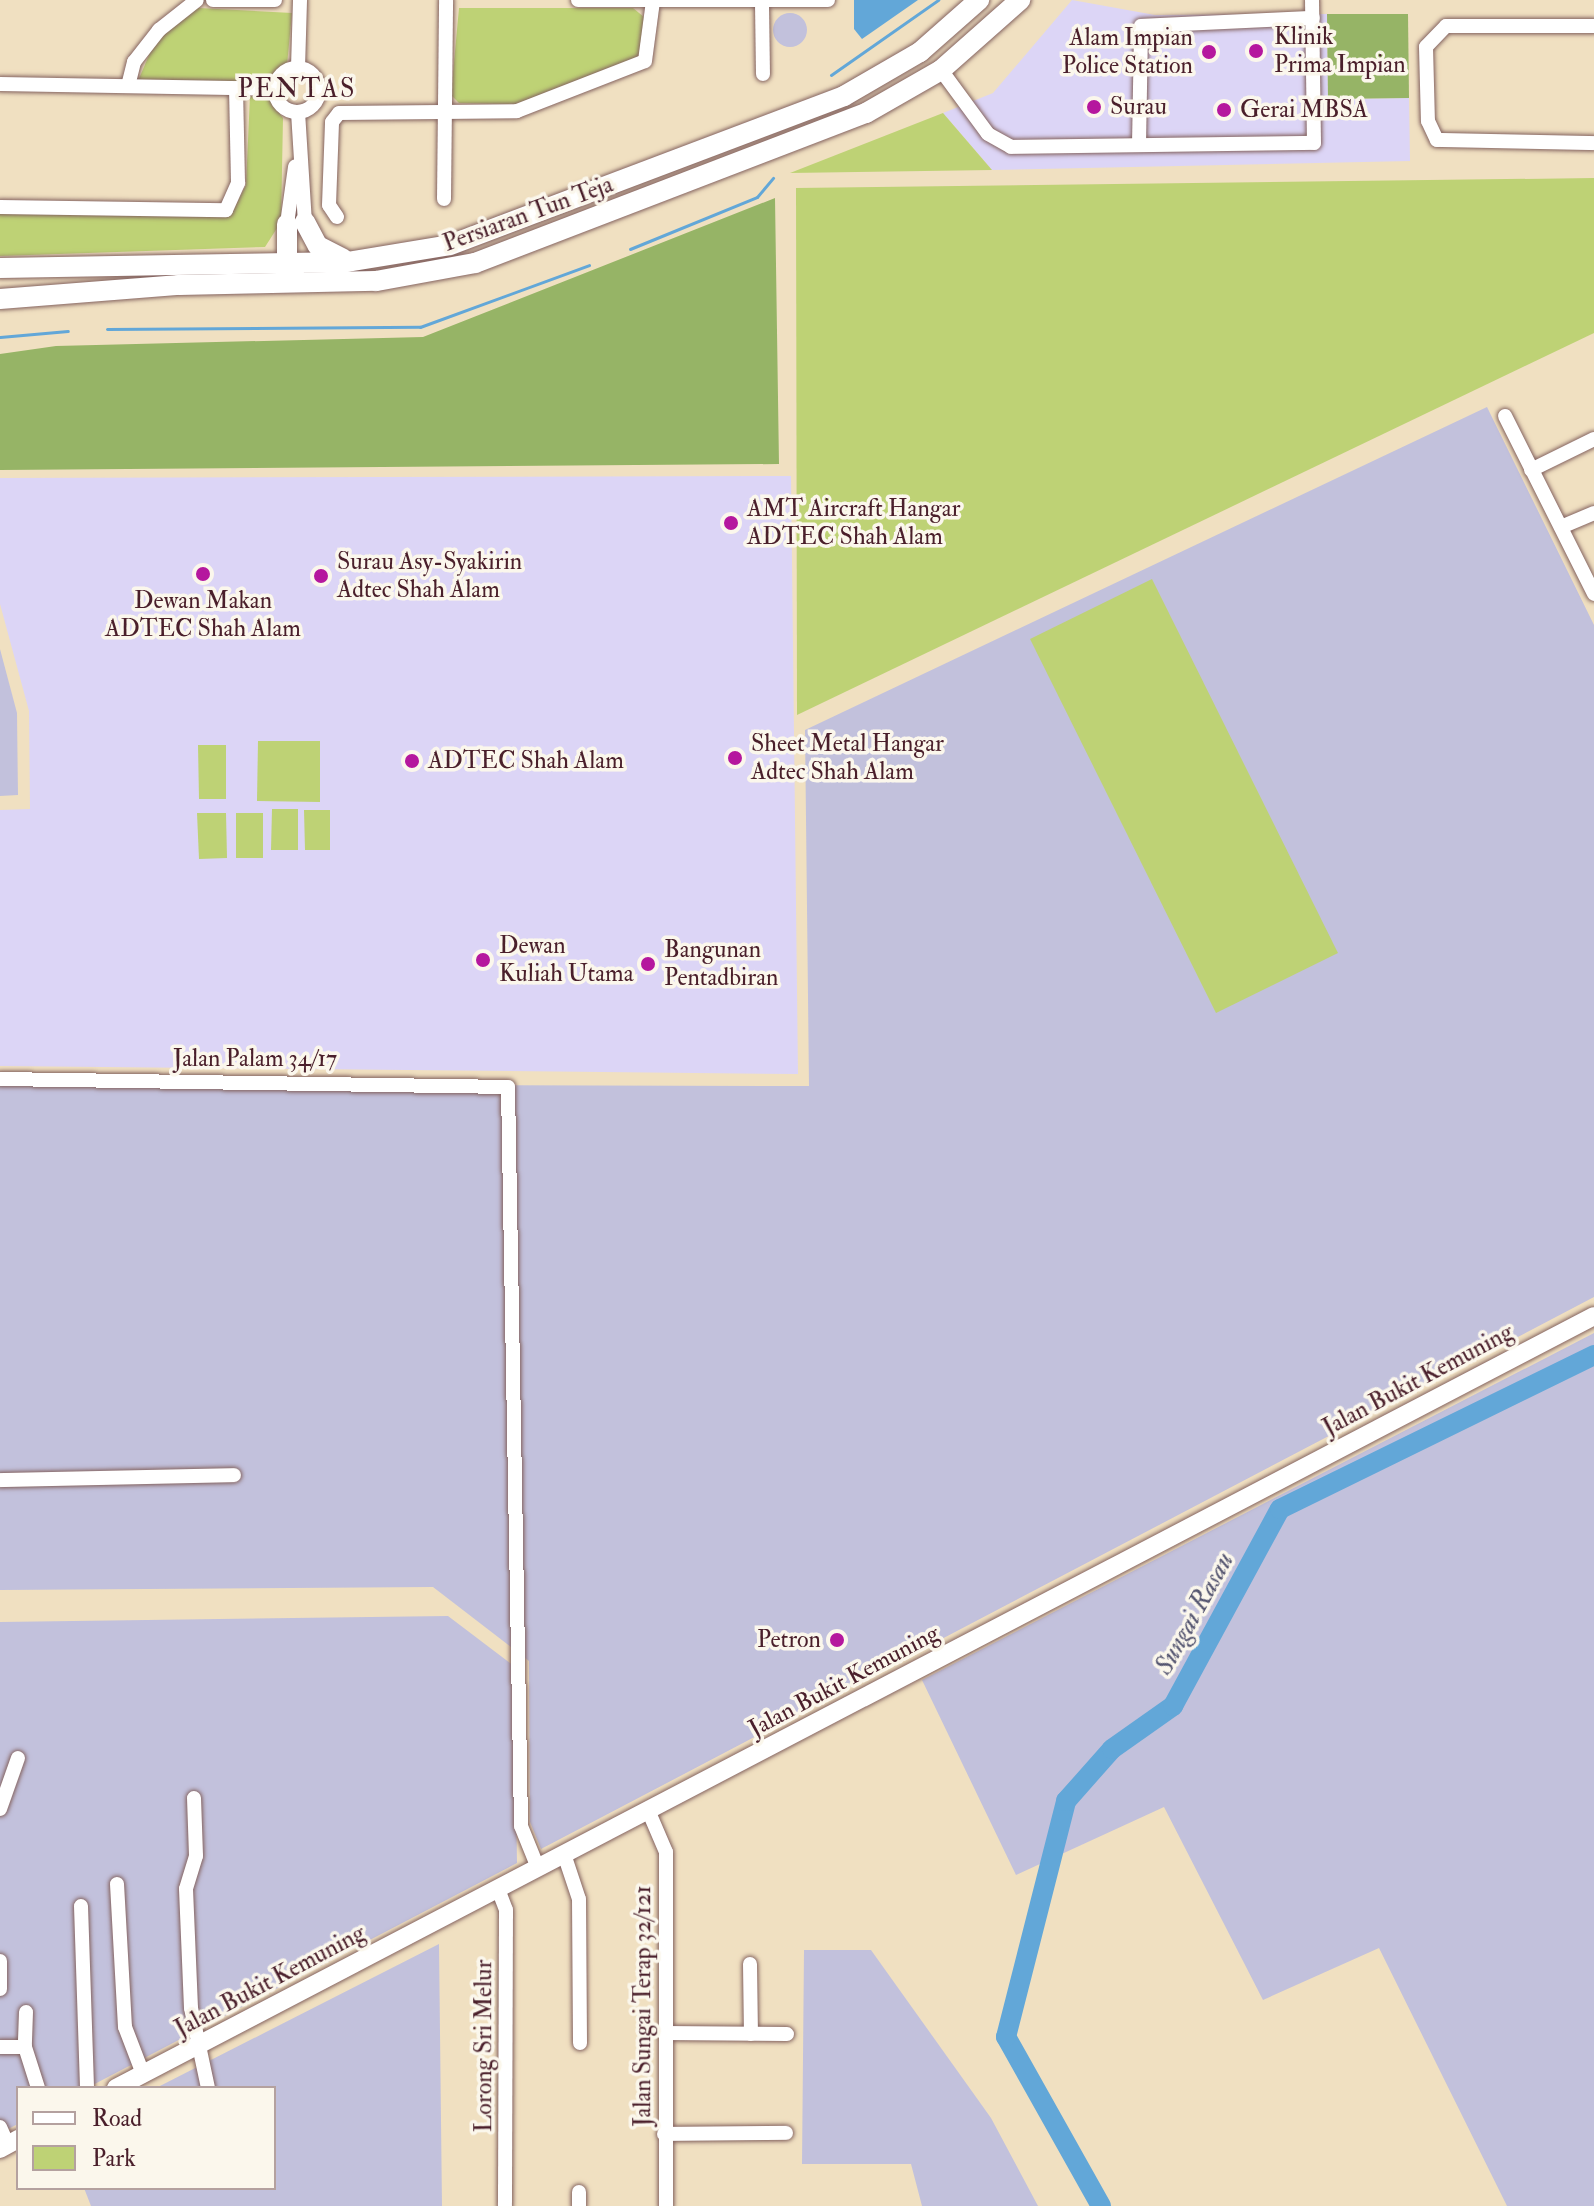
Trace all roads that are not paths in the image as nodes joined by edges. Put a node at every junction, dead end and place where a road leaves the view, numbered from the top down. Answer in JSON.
{"nodes":[{"id":1,"x":197,"y":0,"type":"edge"},
{"id":2,"x":213,"y":0,"type":"edge"},
{"id":3,"x":275,"y":0,"type":"edge"},
{"id":4,"x":300,"y":0,"type":"edge"},
{"id":5,"x":446,"y":0,"type":"edge"},
{"id":6,"x":578,"y":0,"type":"edge"},
{"id":7,"x":828,"y":0,"type":"edge"},
{"id":8,"x":979,"y":0,"type":"edge"},
{"id":9,"x":1312,"y":0,"type":"edge"},
{"id":10,"x":653,"y":1,"type":"edge"},
{"id":11,"x":1019,"y":2,"type":"edge"},
{"id":12,"x":762,"y":4,"type":"junction"},
{"id":13,"x":1313,"y":18,"type":"junction"},
{"id":14,"x":1594,"y":26,"type":"edge"},
{"id":15,"x":298,"y":68,"type":"junction"},
{"id":16,"x":941,"y":70,"type":"junction"},
{"id":17,"x":763,"y":74,"type":"dead end"},
{"id":18,"x":0,"y":84,"type":"edge"},
{"id":19,"x":128,"y":86,"type":"junction"},
{"id":20,"x":236,"y":88,"type":"junction"},
{"id":21,"x":274,"y":89,"type":"junction"},
{"id":22,"x":445,"y":110,"type":"junction"},
{"id":23,"x":298,"y":112,"type":"junction"},
{"id":24,"x":1594,"y":143,"type":"edge"},
{"id":25,"x":1139,"y":145,"type":"junction"},
{"id":26,"x":444,"y":199,"type":"dead end"},
{"id":27,"x":0,"y":207,"type":"edge"},
{"id":28,"x":337,"y":217,"type":"dead end"},
{"id":29,"x":296,"y":223,"type":"junction"},
{"id":30,"x":248,"y":262,"type":"junction"},
{"id":31,"x":347,"y":262,"type":"junction"},
{"id":32,"x":0,"y":268,"type":"edge"},
{"id":33,"x":296,"y":268,"type":"junction"},
{"id":34,"x":0,"y":299,"type":"edge"},
{"id":35,"x":1505,"y":416,"type":"dead end"},
{"id":36,"x":1594,"y":439,"type":"edge"},
{"id":37,"x":1531,"y":470,"type":"junction"},
{"id":38,"x":1594,"y":513,"type":"edge"},
{"id":39,"x":1561,"y":527,"type":"junction"},
{"id":40,"x":1594,"y":594,"type":"edge"},
{"id":41,"x":0,"y":1079,"type":"edge"},
{"id":42,"x":1594,"y":1316,"type":"edge"},
{"id":43,"x":234,"y":1475,"type":"dead end"},
{"id":44,"x":0,"y":1480,"type":"edge"},
{"id":45,"x":18,"y":1758,"type":"dead end"},
{"id":46,"x":194,"y":1798,"type":"dead end"},
{"id":47,"x":0,"y":1809,"type":"edge"},
{"id":48,"x":648,"y":1810,"type":"junction"},
{"id":49,"x":564,"y":1854,"type":"junction"},
{"id":50,"x":538,"y":1868,"type":"junction"},
{"id":51,"x":117,"y":1884,"type":"dead end"},
{"id":52,"x":498,"y":1889,"type":"junction"},
{"id":53,"x":81,"y":1906,"type":"dead end"},
{"id":54,"x":0,"y":1961,"type":"edge"},
{"id":55,"x":750,"y":1964,"type":"dead end"},
{"id":56,"x":0,"y":1989,"type":"edge"},
{"id":57,"x":26,"y":2012,"type":"dead end"},
{"id":58,"x":664,"y":2033,"type":"junction"},
{"id":59,"x":751,"y":2034,"type":"junction"},
{"id":60,"x":787,"y":2034,"type":"dead end"},
{"id":61,"x":203,"y":2043,"type":"junction"},
{"id":62,"x":580,"y":2043,"type":"dead end"},
{"id":63,"x":0,"y":2047,"type":"edge"},
{"id":64,"x":25,"y":2047,"type":"junction"},
{"id":65,"x":143,"y":2074,"type":"junction"},
{"id":66,"x":37,"y":2086,"type":"edge"},
{"id":67,"x":87,"y":2086,"type":"edge"},
{"id":68,"x":120,"y":2086,"type":"edge"},
{"id":69,"x":208,"y":2086,"type":"edge"},
{"id":70,"x":786,"y":2133,"type":"dead end"},
{"id":71,"x":664,"y":2134,"type":"junction"},
{"id":72,"x":505,"y":2206,"type":"edge"},
{"id":73,"x":666,"y":2206,"type":"edge"}],
"edges":[{"from":1,"to":19,"type":"street"},
{"from":2,"to":3,"type":"street"},
{"from":4,"to":15,"type":"street"},
{"from":5,"to":22,"type":"street"},
{"from":6,"to":10,"type":"street"},
{"from":7,"to":12,"type":"street"},
{"from":8,"to":31,"type":"main road","name":"Persiaran Tun Teja"},
{"from":9,"to":13,"type":"street"},
{"from":10,"to":12,"type":"street"},
{"from":10,"to":22,"type":"street"},
{"from":11,"to":16,"type":"main road","name":"Persiaran Tun Teja"},
{"from":12,"to":17,"type":"street"},
{"from":13,"to":25,"type":"street"},
{"from":13,"to":25,"type":"street"},
{"from":14,"to":24,"type":"street"},
{"from":15,"to":21,"type":"street"},
{"from":15,"to":23,"type":"street"},
{"from":16,"to":25,"type":"street"},
{"from":16,"to":33,"type":"main road","name":"Persiaran Tun Teja"},
{"from":18,"to":19,"type":"street"},
{"from":19,"to":20,"type":"street"},
{"from":20,"to":21,"type":"street"},
{"from":20,"to":27,"type":"street"},
{"from":21,"to":23,"type":"street"},
{"from":22,"to":26,"type":"street"},
{"from":22,"to":28,"type":"street"},
{"from":23,"to":29,"type":"street"},
{"from":29,"to":30,"type":"main road"},
{"from":29,"to":31,"type":"main road"},
{"from":29,"to":33,"type":"main road"},
{"from":30,"to":32,"type":"main road","name":"Persiaran Tun Teja"},
{"from":30,"to":33,"type":"main road","name":"Persiaran Tun Teja"},
{"from":31,"to":33,"type":"main road","name":"Persiaran Tun Teja"},
{"from":33,"to":34,"type":"main road","name":"Persiaran Tun Teja"},
{"from":35,"to":37,"type":"street"},
{"from":36,"to":37,"type":"street"},
{"from":37,"to":39,"type":"street"},
{"from":38,"to":39,"type":"street"},
{"from":39,"to":40,"type":"street"},
{"from":41,"to":50,"type":"street","name":"Jalan Palam 34/17"},
{"from":42,"to":48,"type":"main road","name":"Jalan Bukit Kemuning"},
{"from":43,"to":44,"type":"street"},
{"from":45,"to":47,"type":"street"},
{"from":46,"to":61,"type":"street"},
{"from":48,"to":49,"type":"main road","name":"Jalan Bukit Kemuning"},
{"from":48,"to":58,"type":"street","name":"Jalan Sungai Terap 32/121"},
{"from":49,"to":50,"type":"main road","name":"Jalan Bukit Kemuning"},
{"from":49,"to":62,"type":"street"},
{"from":50,"to":52,"type":"main road","name":"Jalan Bukit Kemuning"},
{"from":51,"to":65,"type":"street"},
{"from":52,"to":61,"type":"main road","name":"Jalan Bukit Kemuning"},
{"from":52,"to":72,"type":"street","name":"Lorong Sri Melur"},
{"from":53,"to":67,"type":"street"},
{"from":54,"to":56,"type":"street"},
{"from":55,"to":59,"type":"street"},
{"from":57,"to":64,"type":"street"},
{"from":58,"to":59,"type":"street"},
{"from":58,"to":71,"type":"street","name":"Jalan Sungai Terap 32/121"},
{"from":59,"to":60,"type":"street"},
{"from":61,"to":65,"type":"main road","name":"Jalan Bukit Kemuning"},
{"from":61,"to":69,"type":"street"},
{"from":63,"to":64,"type":"street"},
{"from":64,"to":66,"type":"street"},
{"from":65,"to":68,"type":"main road","name":"Jalan Bukit Kemuning"},
{"from":70,"to":71,"type":"street"},
{"from":71,"to":73,"type":"street","name":"Jalan Sungai Terap 32/121"}]}
